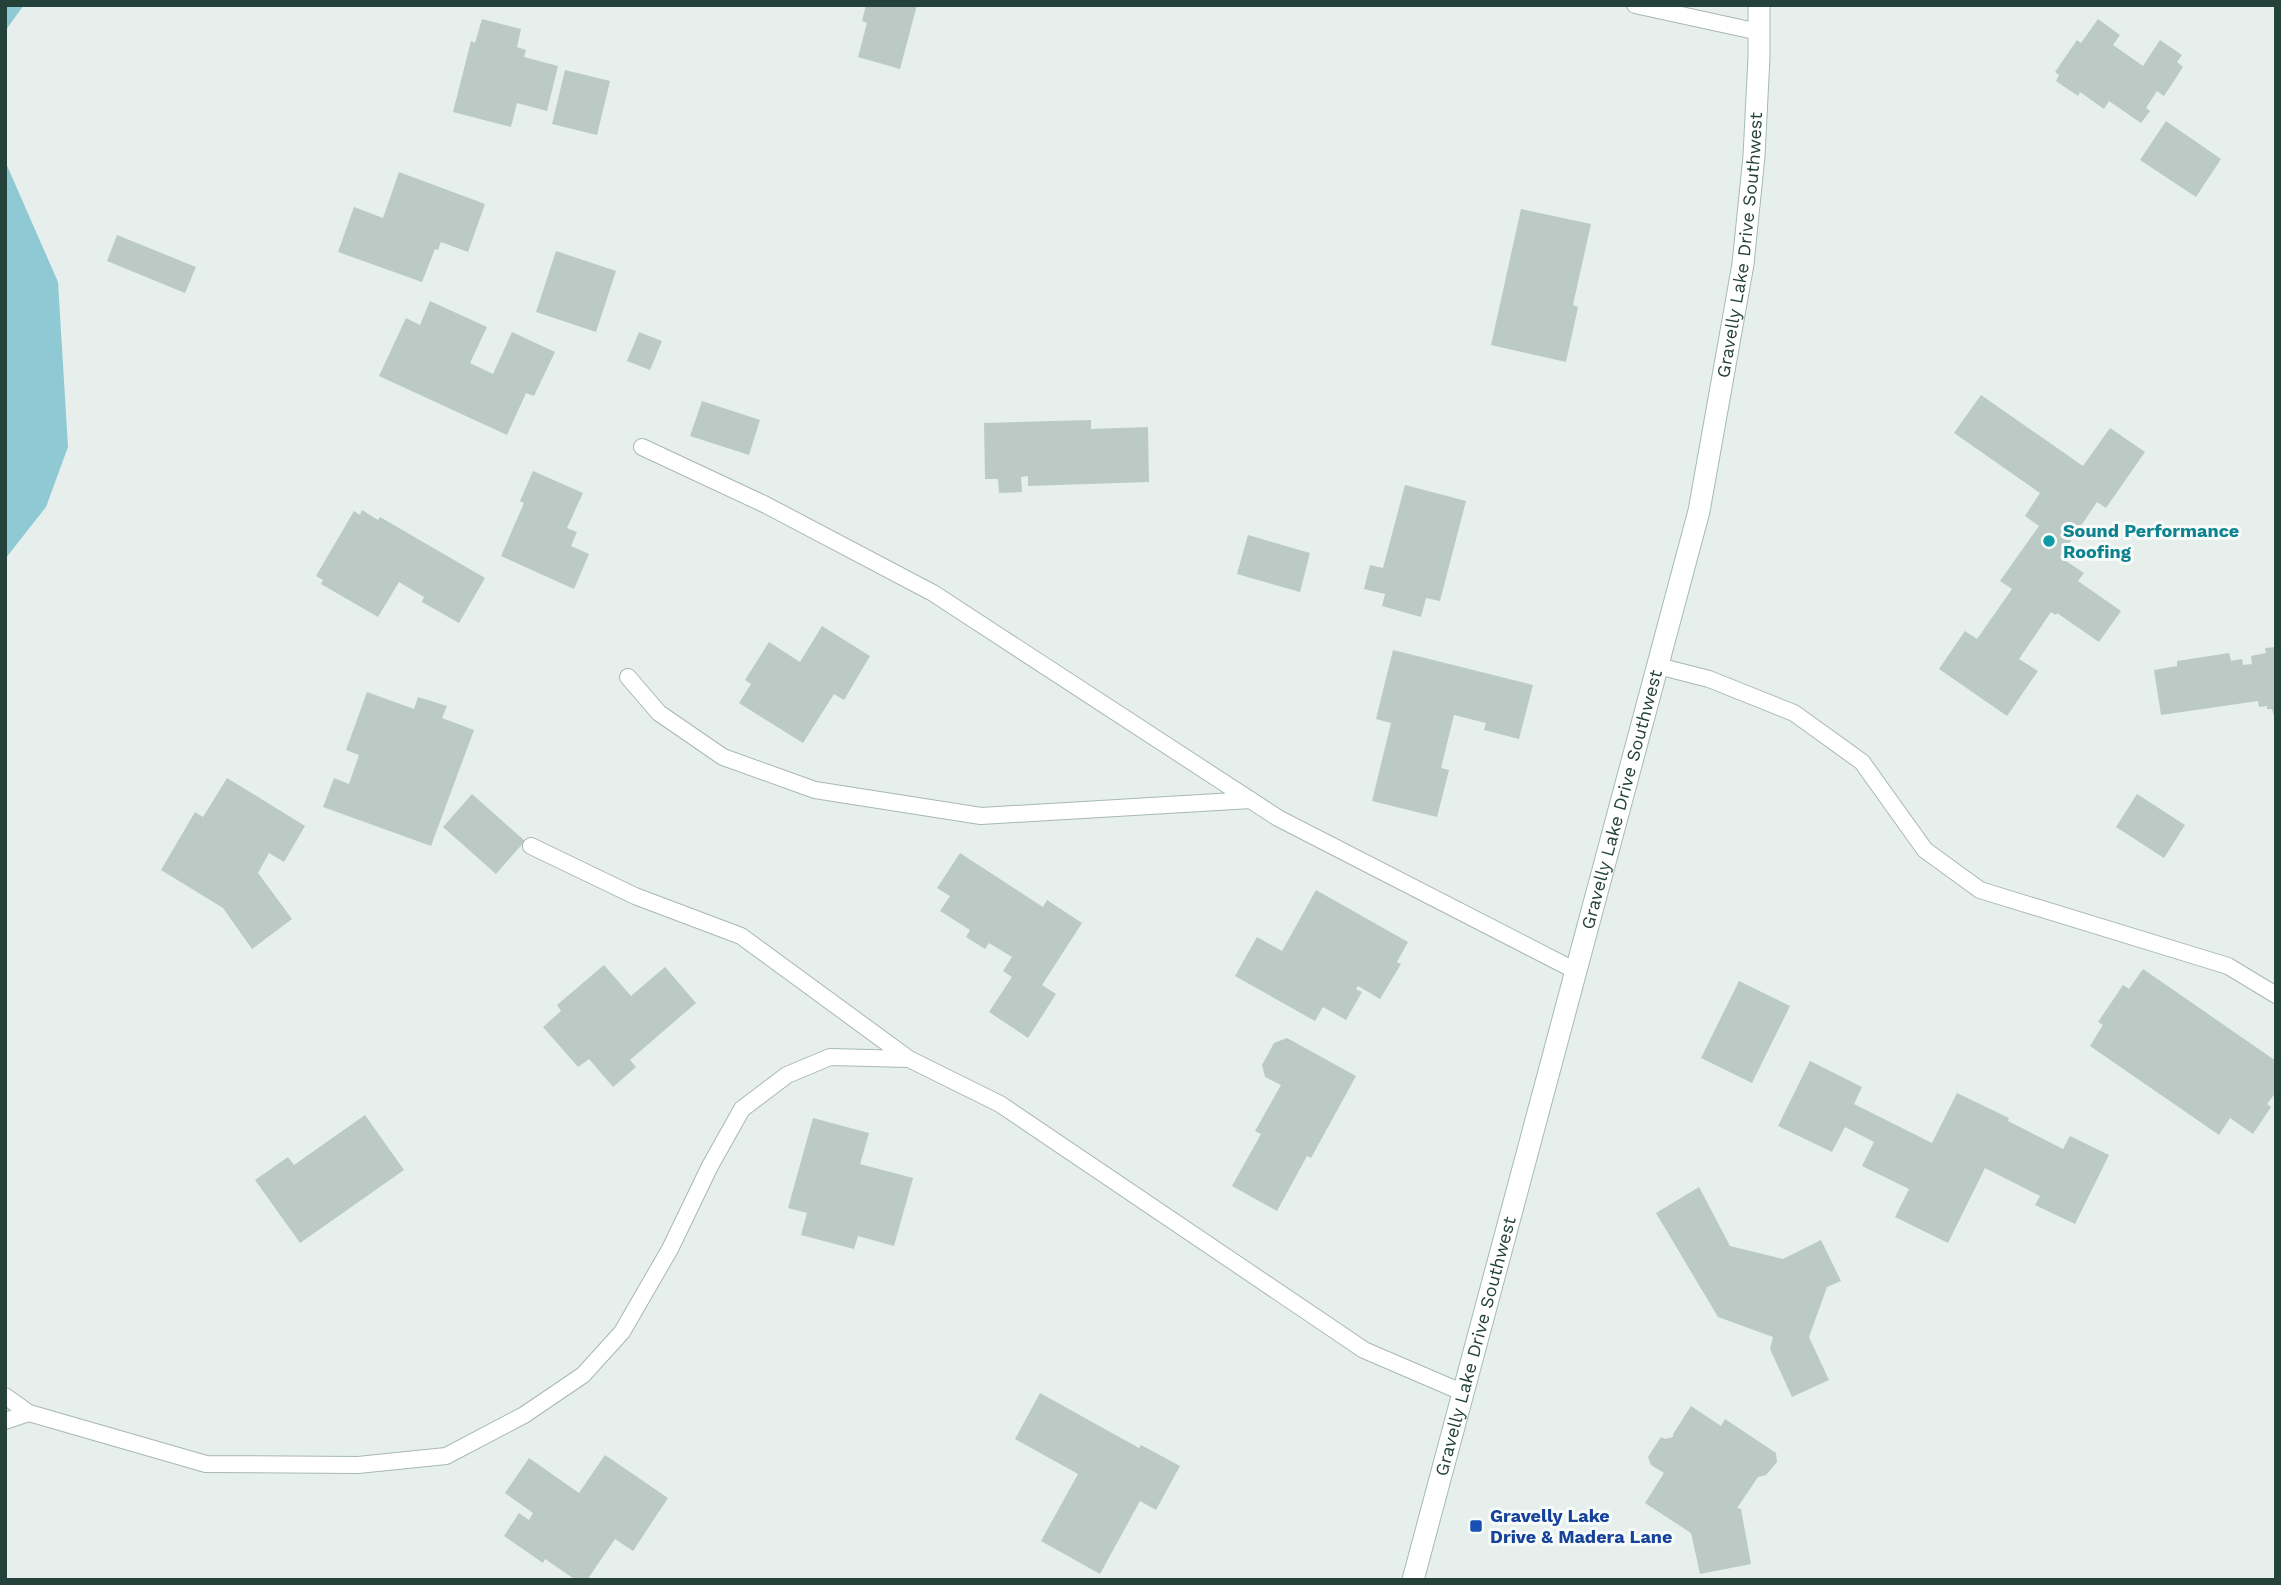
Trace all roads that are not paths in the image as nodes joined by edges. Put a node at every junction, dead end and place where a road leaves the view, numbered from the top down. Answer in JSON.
{"nodes":[{"id":1,"x":1635,"y":5,"type":"edge"},
{"id":2,"x":1759,"y":5,"type":"edge"},
{"id":3,"x":1759,"y":32,"type":"junction"},
{"id":4,"x":642,"y":447,"type":"dead end"},
{"id":5,"x":1658,"y":666,"type":"junction"},
{"id":6,"x":628,"y":677,"type":"dead end"},
{"id":7,"x":1251,"y":800,"type":"junction"},
{"id":8,"x":531,"y":846,"type":"dead end"},
{"id":9,"x":1576,"y":971,"type":"junction"},
{"id":10,"x":2276,"y":995,"type":"edge"},
{"id":11,"x":909,"y":1059,"type":"junction"},
{"id":12,"x":1464,"y":1393,"type":"junction"},
{"id":13,"x":5,"y":1396,"type":"edge"},
{"id":14,"x":29,"y":1413,"type":"junction"},
{"id":15,"x":5,"y":1421,"type":"edge"},
{"id":16,"x":1413,"y":1580,"type":"edge"}],
"edges":[{"from":1,"to":3,"type":"lane"},
{"from":2,"to":3,"type":"main road","name":"Gravelly Lake Drive Southwest"},
{"from":3,"to":5,"type":"main road","name":"Gravelly Lake Drive Southwest"},
{"from":4,"to":7,"type":"lane"},
{"from":5,"to":9,"type":"main road","name":"Gravelly Lake Drive Southwest"},
{"from":5,"to":10,"type":"lane"},
{"from":6,"to":7,"type":"lane"},
{"from":7,"to":9,"type":"lane"},
{"from":8,"to":11,"type":"lane"},
{"from":9,"to":12,"type":"main road","name":"Gravelly Lake Drive Southwest"},
{"from":11,"to":12,"type":"lane"},
{"from":11,"to":14,"type":"lane"},
{"from":12,"to":16,"type":"main road","name":"Gravelly Lake Drive Southwest"},
{"from":13,"to":14,"type":"lane"},
{"from":14,"to":15,"type":"lane"}]}
